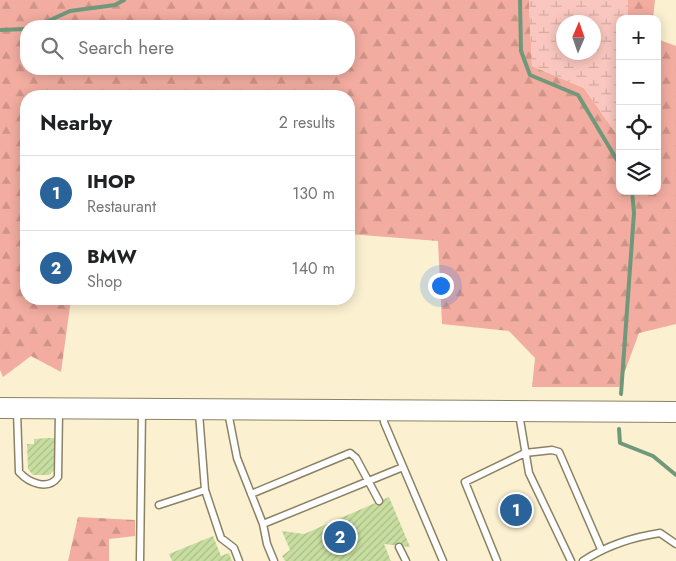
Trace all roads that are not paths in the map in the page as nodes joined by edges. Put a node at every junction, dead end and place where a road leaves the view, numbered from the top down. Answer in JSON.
{"nodes":[{"id":1,"x":9,"y":408,"type":"edge"},
{"id":2,"x":59,"y":408,"type":"junction"},
{"id":3,"x":142,"y":409,"type":"junction"},
{"id":4,"x":199,"y":409,"type":"junction"},
{"id":5,"x":228,"y":410,"type":"junction"},
{"id":6,"x":384,"y":410,"type":"junction"},
{"id":7,"x":518,"y":411,"type":"junction"},
{"id":8,"x":676,"y":412,"type":"edge"},
{"id":9,"x":525,"y":453,"type":"junction"},
{"id":10,"x":403,"y":467,"type":"junction"},
{"id":11,"x":366,"y":481,"type":"junction"},
{"id":12,"x":205,"y":490,"type":"junction"},
{"id":13,"x":251,"y":494,"type":"junction"},
{"id":14,"x":378,"y":502,"type":"dead end"},
{"id":15,"x":159,"y":505,"type":"dead end"},
{"id":16,"x":263,"y":524,"type":"junction"},
{"id":17,"x":676,"y":544,"type":"edge"},
{"id":18,"x":399,"y":546,"type":"dead end"},
{"id":19,"x":602,"y":549,"type":"junction"},
{"id":20,"x":140,"y":561,"type":"edge"},
{"id":21,"x":239,"y":561,"type":"edge"},
{"id":22,"x":274,"y":561,"type":"edge"},
{"id":23,"x":406,"y":561,"type":"edge"},
{"id":24,"x":443,"y":561,"type":"edge"},
{"id":25,"x":497,"y":561,"type":"edge"},
{"id":26,"x":571,"y":561,"type":"edge"},
{"id":27,"x":583,"y":561,"type":"edge"}],
"edges":[{"from":1,"to":2,"type":"main road"},
{"from":1,"to":2,"type":"lane"},
{"from":2,"to":3,"type":"main road"},
{"from":3,"to":4,"type":"main road"},
{"from":3,"to":20,"type":"lane"},
{"from":4,"to":5,"type":"main road"},
{"from":4,"to":12,"type":"lane"},
{"from":5,"to":6,"type":"main road"},
{"from":5,"to":13,"type":"lane"},
{"from":6,"to":7,"type":"main road"},
{"from":6,"to":10,"type":"lane"},
{"from":7,"to":8,"type":"main road"},
{"from":7,"to":9,"type":"lane"},
{"from":9,"to":19,"type":"lane"},
{"from":9,"to":25,"type":"lane"},
{"from":9,"to":26,"type":"lane"},
{"from":10,"to":11,"type":"lane"},
{"from":10,"to":24,"type":"lane"},
{"from":11,"to":13,"type":"lane"},
{"from":11,"to":14,"type":"lane"},
{"from":11,"to":16,"type":"lane"},
{"from":12,"to":15,"type":"lane"},
{"from":12,"to":21,"type":"lane"},
{"from":13,"to":16,"type":"lane"},
{"from":16,"to":22,"type":"lane"},
{"from":17,"to":19,"type":"lane"},
{"from":18,"to":23,"type":"lane"},
{"from":19,"to":27,"type":"lane"}]}
